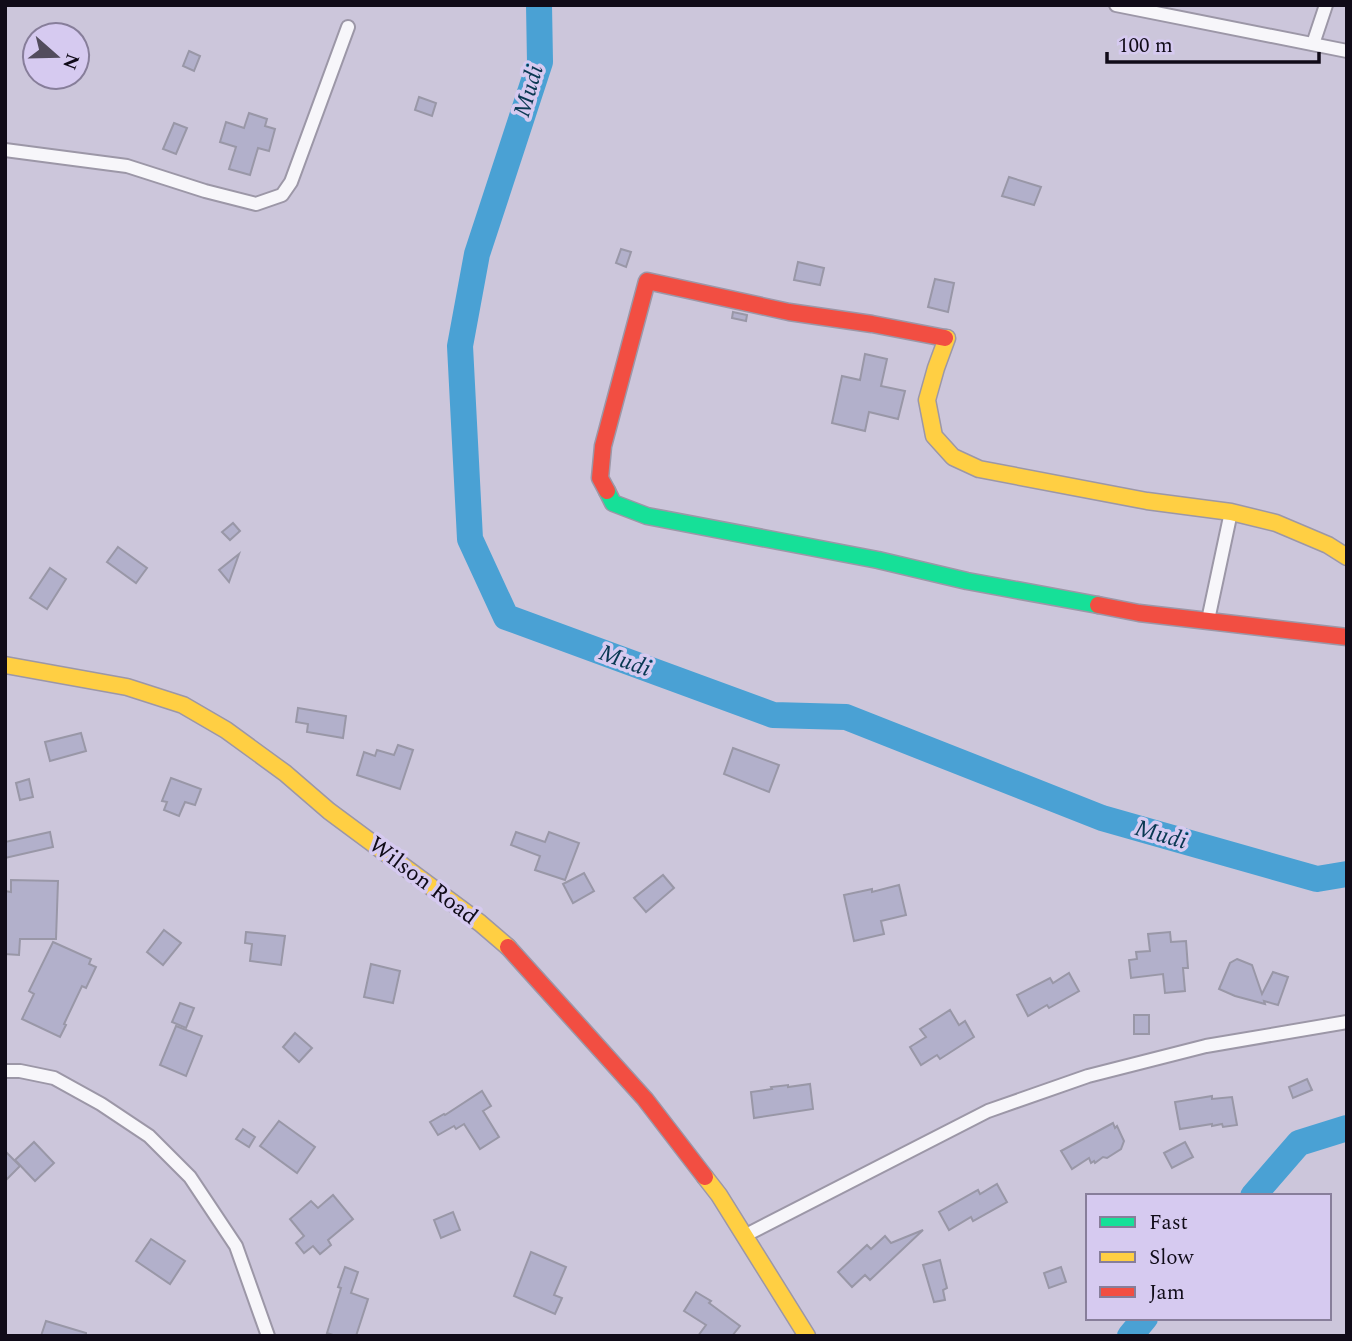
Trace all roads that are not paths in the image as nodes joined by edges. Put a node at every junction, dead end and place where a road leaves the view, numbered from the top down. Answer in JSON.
{"nodes":[{"id":1,"x":1116,"y":5,"type":"edge"},
{"id":2,"x":1326,"y":5,"type":"edge"},
{"id":3,"x":348,"y":27,"type":"dead end"},
{"id":4,"x":1313,"y":44,"type":"junction"},
{"id":5,"x":1347,"y":51,"type":"edge"},
{"id":6,"x":5,"y":150,"type":"edge"},
{"id":7,"x":1231,"y":512,"type":"junction"},
{"id":8,"x":1347,"y":557,"type":"edge"},
{"id":9,"x":1208,"y":620,"type":"junction"},
{"id":10,"x":1347,"y":637,"type":"edge"},
{"id":11,"x":5,"y":665,"type":"edge"},
{"id":12,"x":1347,"y":1023,"type":"edge"},
{"id":13,"x":5,"y":1071,"type":"edge"},
{"id":14,"x":744,"y":1236,"type":"junction"},
{"id":15,"x":268,"y":1336,"type":"edge"},
{"id":16,"x":807,"y":1336,"type":"edge"}],
"edges":[{"from":1,"to":4,"type":"street"},
{"from":2,"to":4,"type":"street"},
{"from":3,"to":6,"type":"street"},
{"from":4,"to":5,"type":"street"},
{"from":7,"to":8,"type":"street"},
{"from":7,"to":9,"type":"street"},
{"from":7,"to":9,"type":"street"},
{"from":9,"to":10,"type":"street"},
{"from":11,"to":14,"type":"street","name":"Wilson Road"},
{"from":12,"to":14,"type":"street"},
{"from":13,"to":15,"type":"street"},
{"from":14,"to":16,"type":"street","name":"Wilson Road"}]}
